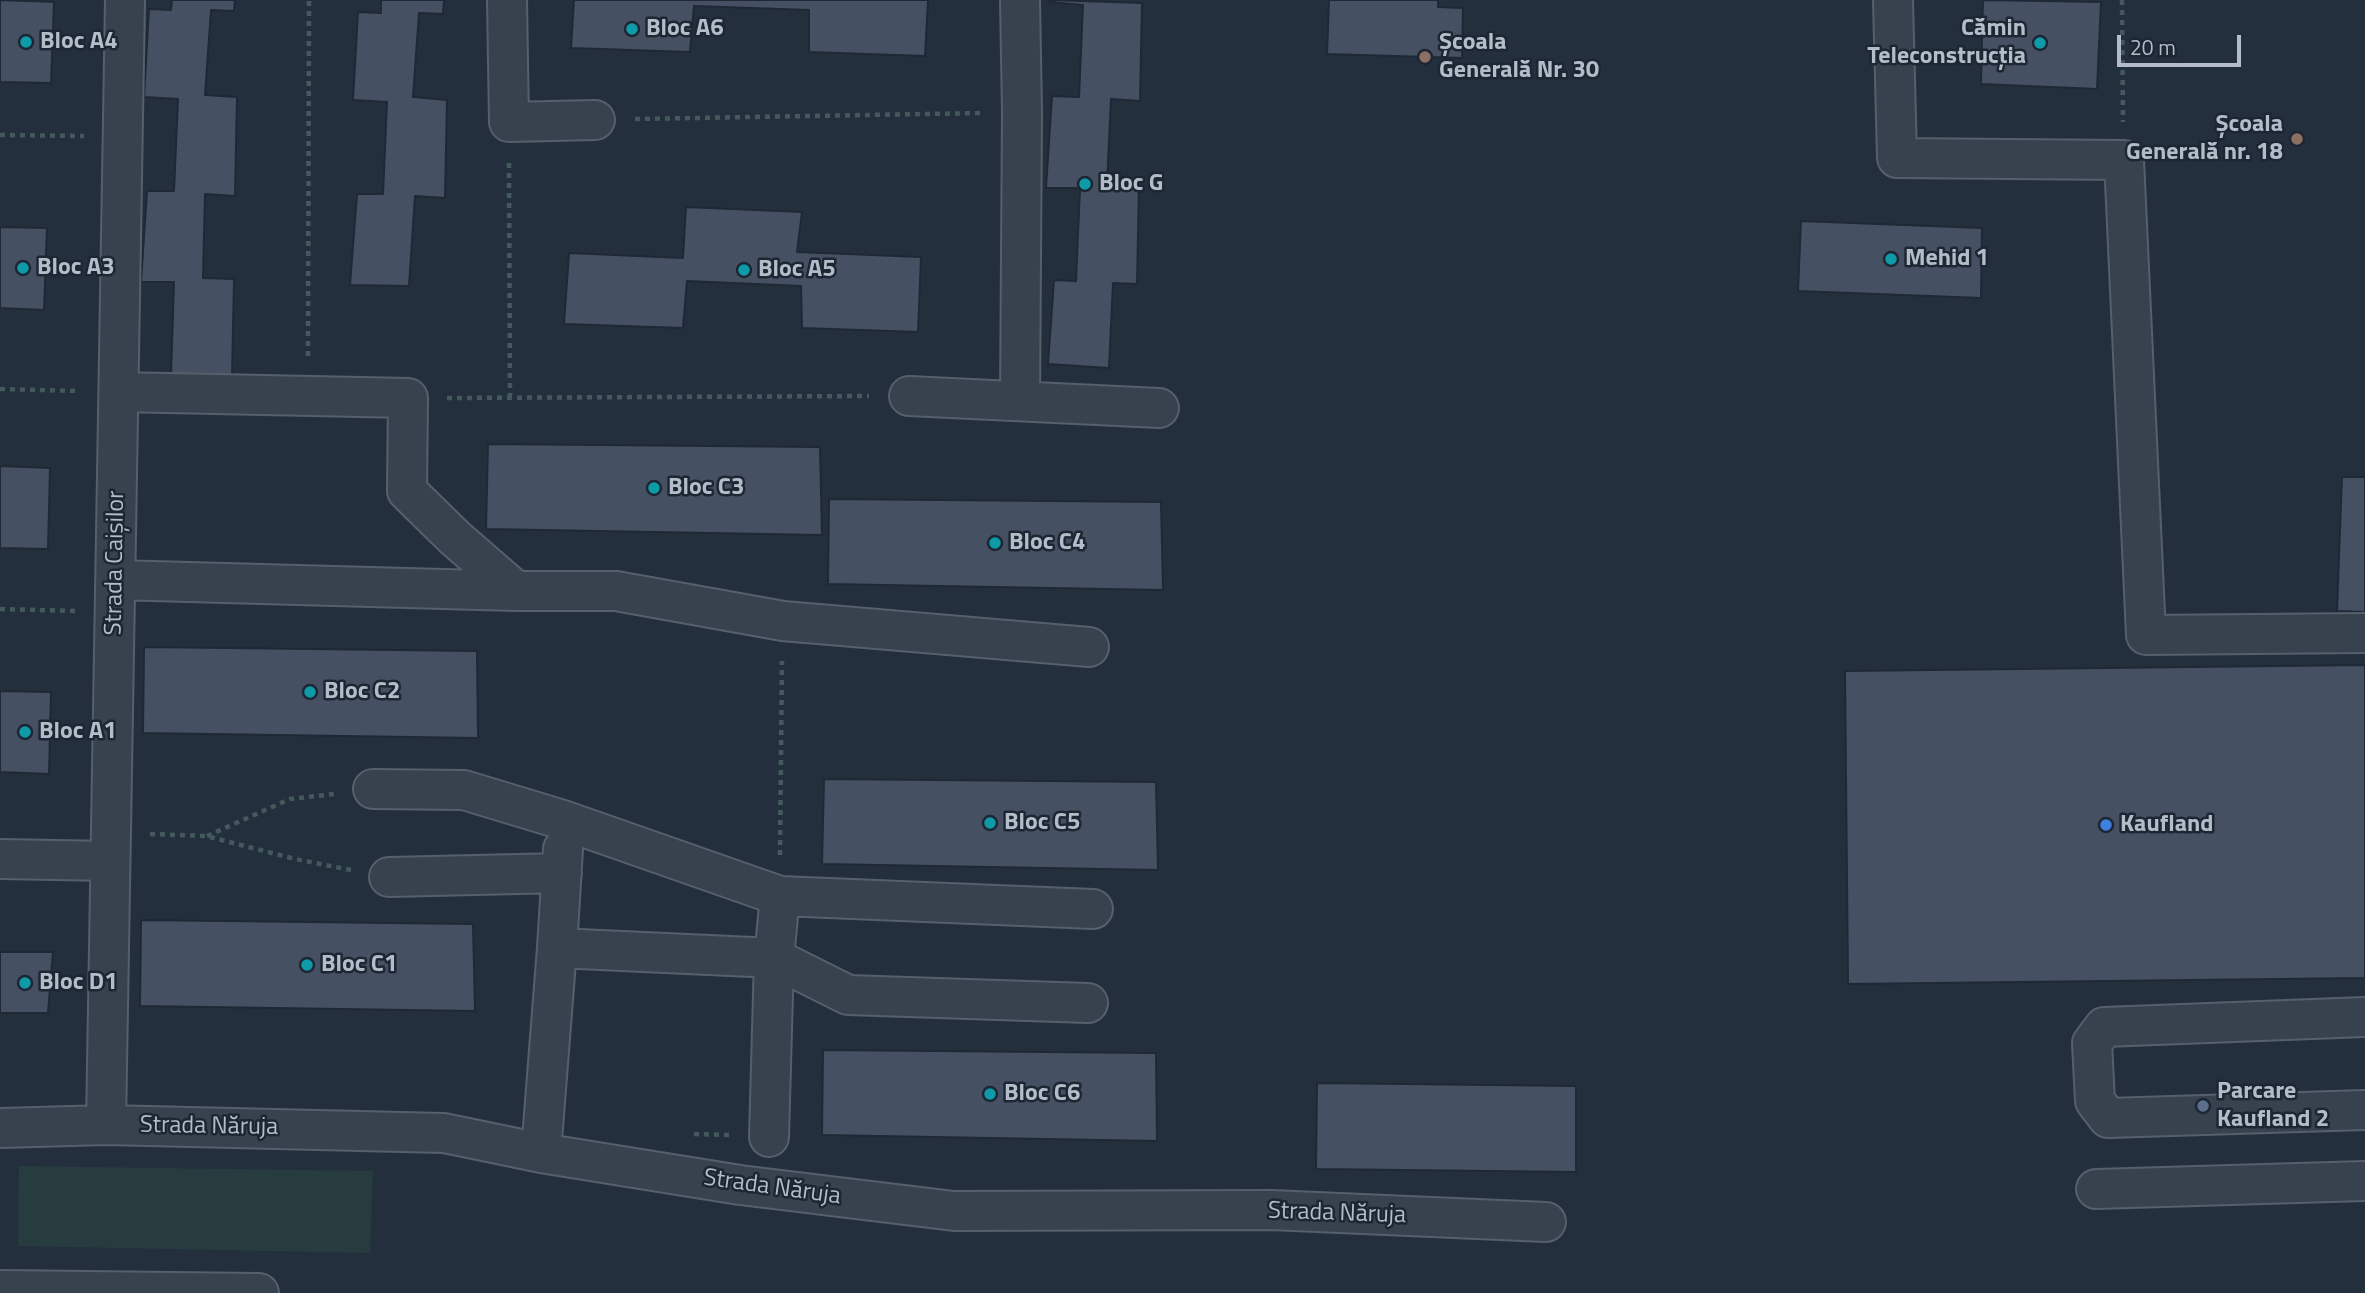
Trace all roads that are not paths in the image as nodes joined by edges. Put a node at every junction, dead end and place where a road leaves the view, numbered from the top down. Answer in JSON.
{"nodes":[{"id":1,"x":125,"y":0,"type":"edge"},
{"id":2,"x":508,"y":0,"type":"edge"},
{"id":3,"x":1020,"y":0,"type":"edge"},
{"id":4,"x":1893,"y":0,"type":"edge"},
{"id":5,"x":596,"y":120,"type":"road end"},
{"id":6,"x":118,"y":392,"type":"junction"},
{"id":7,"x":909,"y":396,"type":"road end"},
{"id":8,"x":1020,"y":400,"type":"junction"},
{"id":9,"x":1159,"y":408,"type":"dead end"},
{"id":10,"x":516,"y":591,"type":"junction"},
{"id":11,"x":115,"y":596,"type":"junction"},
{"id":12,"x":2365,"y":633,"type":"edge"},
{"id":13,"x":1089,"y":648,"type":"dead end"},
{"id":14,"x":373,"y":789,"type":"road end"},
{"id":15,"x":563,"y":820,"type":"junction"},
{"id":16,"x":111,"y":847,"type":"junction"},
{"id":17,"x":0,"y":859,"type":"edge"},
{"id":18,"x":562,"y":873,"type":"junction"},
{"id":19,"x":389,"y":877,"type":"road end"},
{"id":20,"x":780,"y":896,"type":"junction"},
{"id":21,"x":1093,"y":909,"type":"dead end"},
{"id":22,"x":557,"y":948,"type":"junction"},
{"id":23,"x":774,"y":958,"type":"junction"},
{"id":24,"x":1088,"y":1003,"type":"dead end"},
{"id":25,"x":2365,"y":1017,"type":"edge"},
{"id":26,"x":2365,"y":1110,"type":"edge"},
{"id":27,"x":106,"y":1125,"type":"junction"},
{"id":28,"x":0,"y":1128,"type":"edge"},
{"id":29,"x":769,"y":1137,"type":"dead end"},
{"id":30,"x":541,"y":1153,"type":"junction"},
{"id":31,"x":2365,"y":1181,"type":"edge"},
{"id":32,"x":2096,"y":1189,"type":"dead end"},
{"id":33,"x":1546,"y":1222,"type":"dead end"},
{"id":34,"x":0,"y":1290,"type":"edge"},
{"id":35,"x":260,"y":1293,"type":"edge"}],
"edges":[{"from":1,"to":6,"type":"street","name":"Strada Caișilor"},
{"from":2,"to":5,"type":"street"},
{"from":3,"to":8,"type":"street"},
{"from":4,"to":12,"type":"street"},
{"from":6,"to":10,"type":"street"},
{"from":6,"to":11,"type":"street","name":"Strada Caișilor"},
{"from":7,"to":8,"type":"street"},
{"from":8,"to":9,"type":"street"},
{"from":10,"to":11,"type":"street"},
{"from":10,"to":13,"type":"street"},
{"from":11,"to":16,"type":"street","name":"Strada Caișilor"},
{"from":14,"to":15,"type":"street"},
{"from":15,"to":18,"type":"street"},
{"from":15,"to":20,"type":"street"},
{"from":16,"to":17,"type":"street"},
{"from":16,"to":27,"type":"street","name":"Strada Caișilor"},
{"from":18,"to":19,"type":"street"},
{"from":18,"to":22,"type":"street"},
{"from":20,"to":21,"type":"street"},
{"from":20,"to":23,"type":"street"},
{"from":22,"to":23,"type":"street"},
{"from":22,"to":30,"type":"street"},
{"from":23,"to":24,"type":"street"},
{"from":23,"to":29,"type":"street"},
{"from":25,"to":26,"type":"street"},
{"from":27,"to":28,"type":"street","name":"Strada Năruja"},
{"from":27,"to":30,"type":"street","name":"Strada Năruja"},
{"from":30,"to":33,"type":"street","name":"Strada Năruja"},
{"from":31,"to":32,"type":"street"},
{"from":34,"to":35,"type":"street"}]}
